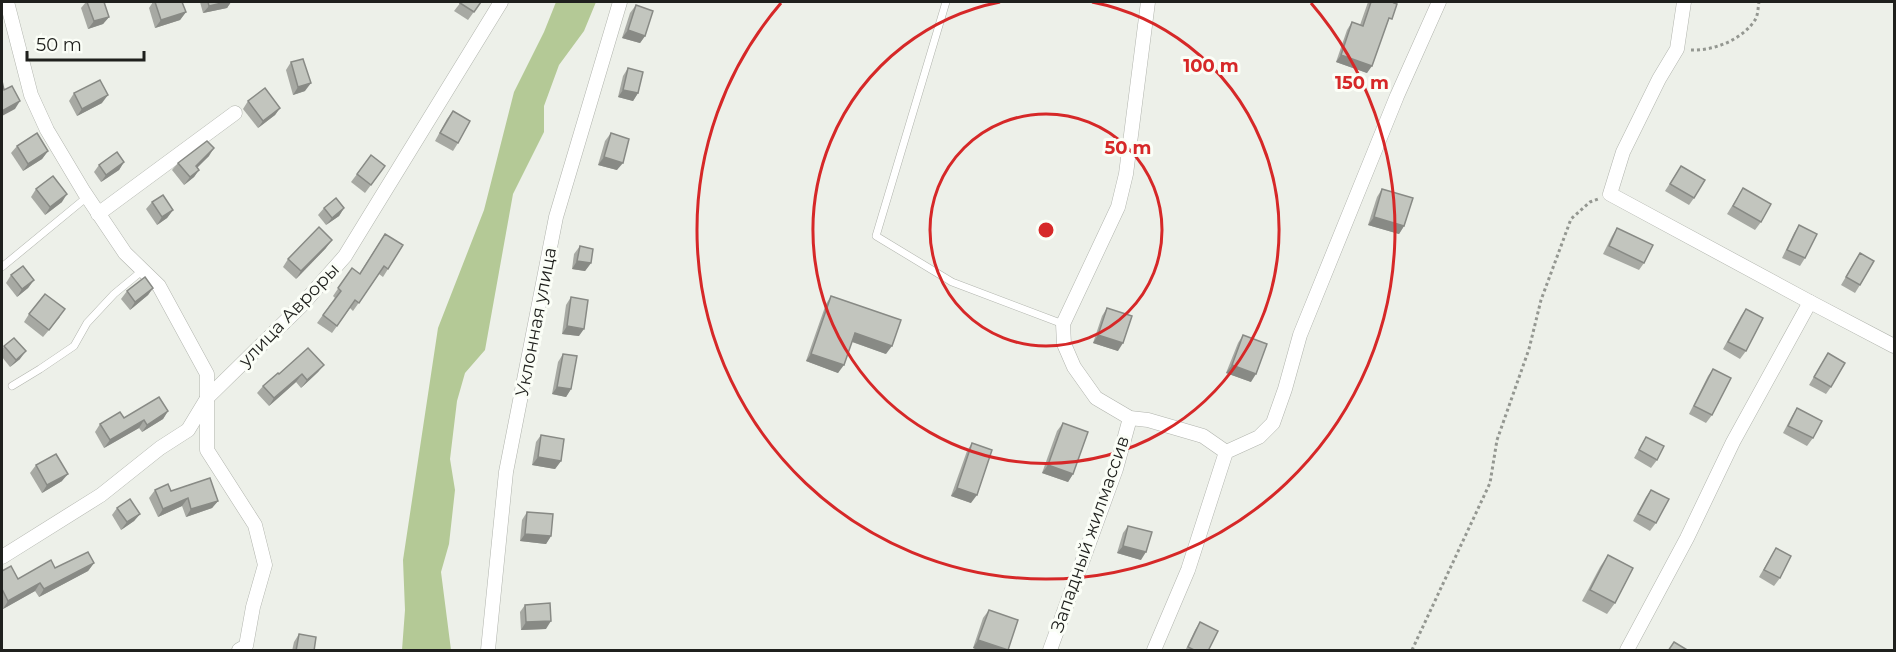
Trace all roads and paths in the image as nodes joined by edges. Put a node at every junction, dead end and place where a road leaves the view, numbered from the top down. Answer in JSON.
{"nodes":[{"id":1,"x":7,"y":2,"type":"edge"},
{"id":2,"x":501,"y":2,"type":"edge"},
{"id":3,"x":620,"y":2,"type":"edge"},
{"id":4,"x":946,"y":2,"type":"edge"},
{"id":5,"x":1149,"y":2,"type":"edge"},
{"id":6,"x":1439,"y":2,"type":"edge"},
{"id":7,"x":1684,"y":2,"type":"edge"},
{"id":8,"x":1759,"y":2,"type":"edge"},
{"id":9,"x":1677,"y":49,"type":"junction"},
{"id":10,"x":235,"y":113,"type":"dead end"},
{"id":11,"x":1610,"y":194,"type":"junction"},
{"id":12,"x":87,"y":197,"type":"junction"},
{"id":13,"x":98,"y":214,"type":"junction"},
{"id":14,"x":2,"y":267,"type":"edge"},
{"id":15,"x":143,"y":270,"type":"junction"},
{"id":16,"x":1810,"y":302,"type":"junction"},
{"id":17,"x":1063,"y":324,"type":"junction"},
{"id":18,"x":1894,"y":346,"type":"edge"},
{"id":19,"x":12,"y":386,"type":"dead end"},
{"id":20,"x":208,"y":397,"type":"junction"},
{"id":21,"x":1130,"y":418,"type":"junction"},
{"id":22,"x":1226,"y":452,"type":"junction"},
{"id":23,"x":2,"y":556,"type":"edge"},
{"id":24,"x":242,"y":648,"type":"edge"},
{"id":25,"x":488,"y":651,"type":"edge"},
{"id":26,"x":1050,"y":651,"type":"edge"},
{"id":27,"x":1154,"y":651,"type":"edge"},
{"id":28,"x":1412,"y":651,"type":"edge"},
{"id":29,"x":1628,"y":651,"type":"edge"}],
"edges":[{"from":1,"to":12,"type":"street"},
{"from":2,"to":20,"type":"street","name":"улица Авроры"},
{"from":3,"to":25,"type":"street","name":"Уклонная улица"},
{"from":4,"to":17,"type":"lane"},
{"from":5,"to":17,"type":"street"},
{"from":6,"to":22,"type":"street"},
{"from":7,"to":9,"type":"street"},
{"from":8,"to":9,"type":"path"},
{"from":9,"to":11,"type":"street"},
{"from":10,"to":13,"type":"street"},
{"from":11,"to":16,"type":"street"},
{"from":11,"to":28,"type":"path"},
{"from":12,"to":13,"type":"street"},
{"from":12,"to":14,"type":"lane"},
{"from":13,"to":15,"type":"street"},
{"from":15,"to":19,"type":"lane"},
{"from":15,"to":20,"type":"street"},
{"from":16,"to":18,"type":"street"},
{"from":16,"to":29,"type":"street"},
{"from":17,"to":21,"type":"street"},
{"from":20,"to":23,"type":"street","name":"улица Авроры"},
{"from":20,"to":24,"type":"street"},
{"from":21,"to":22,"type":"street"},
{"from":21,"to":26,"type":"street","name":"Западный жилмассив"},
{"from":22,"to":27,"type":"street"}]}
